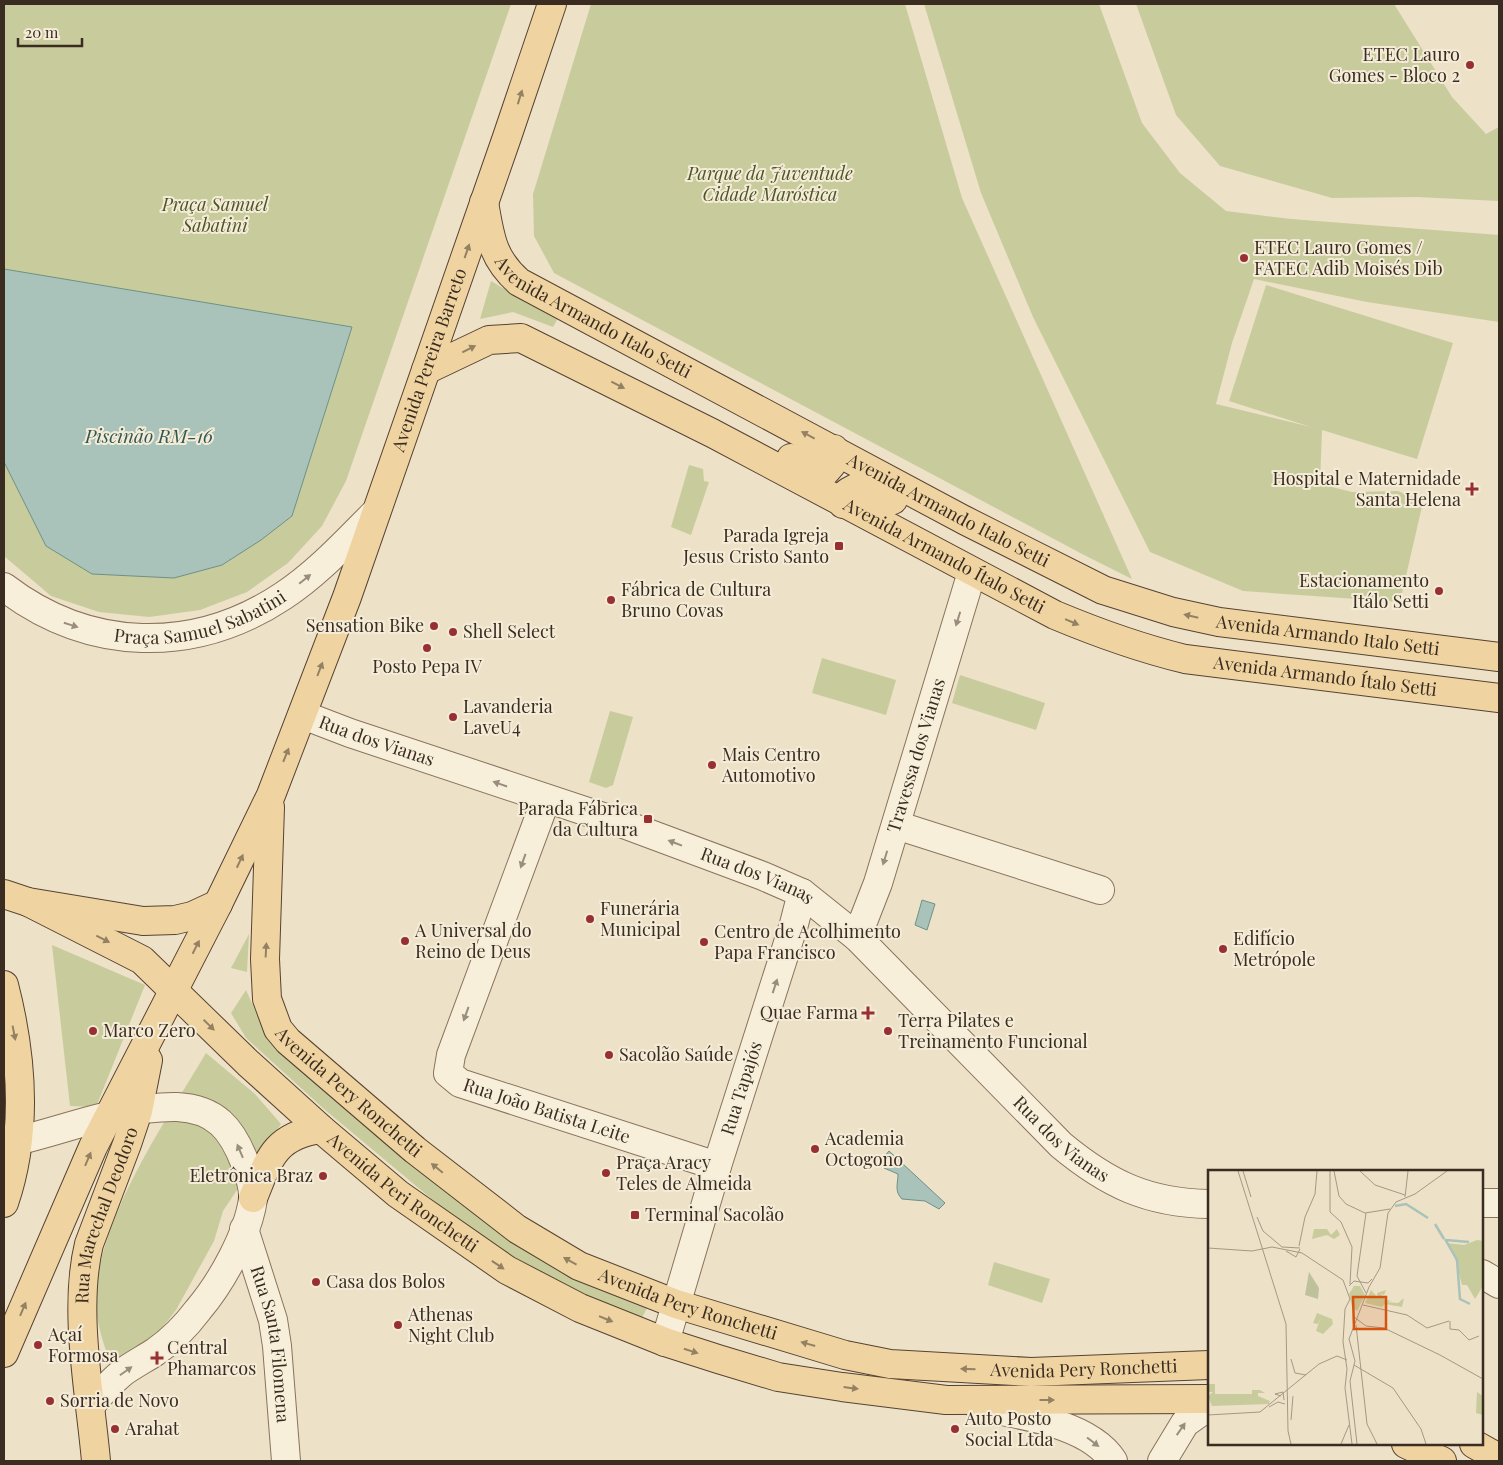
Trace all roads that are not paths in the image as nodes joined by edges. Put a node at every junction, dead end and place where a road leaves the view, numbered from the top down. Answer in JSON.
{"nodes":[{"id":1,"x":552,"y":4,"type":"edge"},
{"id":2,"x":483,"y":202,"type":"junction"},
{"id":3,"x":426,"y":370,"type":"junction"},
{"id":4,"x":712,"y":433,"type":"junction"},
{"id":5,"x":834,"y":449,"type":"junction"},
{"id":6,"x":843,"y":504,"type":"junction"},
{"id":7,"x":376,"y":512,"type":"junction"},
{"id":8,"x":964,"y":520,"type":"junction"},
{"id":9,"x":972,"y":572,"type":"junction"},
{"id":10,"x":4,"y":587,"type":"edge"},
{"id":11,"x":1400,"y":644,"type":"junction"},
{"id":12,"x":1486,"y":655,"type":"edge"},
{"id":13,"x":1396,"y":685,"type":"junction"},
{"id":14,"x":1486,"y":696,"type":"edge"},
{"id":15,"x":303,"y":715,"type":"junction"},
{"id":16,"x":271,"y":795,"type":"junction"},
{"id":17,"x":546,"y":799,"type":"junction"},
{"id":18,"x":896,"y":825,"type":"junction"},
{"id":19,"x":1100,"y":890,"type":"dead end"},
{"id":20,"x":802,"y":893,"type":"junction"},
{"id":21,"x":16,"y":898,"type":"edge"},
{"id":22,"x":218,"y":904,"type":"junction"},
{"id":23,"x":857,"y":937,"type":"junction"},
{"id":24,"x":4,"y":985,"type":"edge"},
{"id":25,"x":174,"y":991,"type":"junction"},
{"id":26,"x":267,"y":999,"type":"joint"},
{"id":27,"x":153,"y":1032,"type":"junction"},
{"id":28,"x":138,"y":1111,"type":"junction"},
{"id":29,"x":108,"y":1117,"type":"junction"},
{"id":30,"x":321,"y":1129,"type":"junction"},
{"id":31,"x":10,"y":1142,"type":"edge"},
{"id":32,"x":717,"y":1166,"type":"junction"},
{"id":33,"x":253,"y":1198,"type":"junction"},
{"id":34,"x":4,"y":1203,"type":"edge"},
{"id":35,"x":1483,"y":1203,"type":"edge"},
{"id":36,"x":1499,"y":1203,"type":"edge"},
{"id":37,"x":1208,"y":1204,"type":"edge"},
{"id":38,"x":244,"y":1229,"type":"junction"},
{"id":39,"x":1483,"y":1275,"type":"edge"},
{"id":40,"x":1499,"y":1284,"type":"edge"},
{"id":41,"x":676,"y":1304,"type":"junction"},
{"id":42,"x":665,"y":1342,"type":"junction"},
{"id":43,"x":4,"y":1353,"type":"edge"},
{"id":44,"x":1208,"y":1365,"type":"edge"},
{"id":45,"x":1208,"y":1398,"type":"edge"},
{"id":46,"x":946,"y":1400,"type":"junction"},
{"id":47,"x":91,"y":1405,"type":"junction"},
{"id":48,"x":1208,"y":1407,"type":"edge"},
{"id":49,"x":1408,"y":1445,"type":"edge"},
{"id":50,"x":1476,"y":1445,"type":"edge"},
{"id":51,"x":1499,"y":1458,"type":"edge"},
{"id":52,"x":96,"y":1461,"type":"edge"},
{"id":53,"x":286,"y":1461,"type":"edge"},
{"id":54,"x":1113,"y":1461,"type":"edge"},
{"id":55,"x":1162,"y":1461,"type":"edge"},
{"id":56,"x":1442,"y":1461,"type":"edge"}],
"edges":[{"from":2,"to":1,"type":"main road","name":"Avenida Pereira Barreto","one_way":true},
{"from":3,"to":2,"type":"main road","name":"Avenida Pereira Barreto","one_way":true},
{"from":5,"to":2,"type":"main road","name":"Avenida Armando Italo Setti","one_way":true},
{"from":3,"to":4,"type":"main road","name":"Avenida Armando Ítalo Setti","one_way":true},
{"from":3,"to":7,"type":"main road","name":"Avenida Pereira Barreto"},
{"from":4,"to":5,"type":"main road"},
{"from":4,"to":6,"type":"main road","name":"Avenida Armando Ítalo Setti"},
{"from":5,"to":8,"type":"main road","name":"Avenida Armando Italo Setti"},
{"from":6,"to":8,"type":"main road"},
{"from":6,"to":9,"type":"main road","name":"Avenida Armando Ítalo Setti"},
{"from":10,"to":7,"type":"street","name":"Praça Samuel Sabatini","one_way":true},
{"from":15,"to":7,"type":"main road","name":"Avenida Pereira Barreto","one_way":true},
{"from":11,"to":8,"type":"main road","name":"Avenida Armando Italo Setti","one_way":true},
{"from":9,"to":13,"type":"main road","name":"Avenida Armando Ítalo Setti","one_way":true},
{"from":9,"to":18,"type":"street","name":"Travessa dos Vianas","one_way":true},
{"from":11,"to":12,"type":"main road","name":"Avenida Armando Italo Setti"},
{"from":11,"to":13,"type":"main road"},
{"from":12,"to":14,"type":"main road"},
{"from":13,"to":14,"type":"main road","name":"Avenida Armando Ítalo Setti"},
{"from":16,"to":15,"type":"main road","name":"Rua Marechal Deodoro","one_way":true},
{"from":17,"to":15,"type":"street","name":"Rua dos Vianas","one_way":true},
{"from":22,"to":16,"type":"main road","name":"Rua Marechal Deodoro","one_way":true},
{"from":26,"to":16,"type":"main road","name":"Rua Marechal Deodoro","one_way":true},
{"from":20,"to":17,"type":"street","name":"Rua dos Vianas","one_way":true},
{"from":17,"to":32,"type":"street","name":"Rua João Batista Leite","one_way":true},
{"from":18,"to":19,"type":"street"},
{"from":18,"to":23,"type":"street","name":"Travessa dos Vianas","one_way":true},
{"from":20,"to":23,"type":"street","name":"Rua dos Vianas"},
{"from":32,"to":20,"type":"street","name":"Rua Tapajós","one_way":true},
{"from":21,"to":22,"type":"main road"},
{"from":21,"to":25,"type":"main road","name":"Avenida Peri Ronchetti","one_way":true},
{"from":25,"to":22,"type":"main road","name":"Rua Marechal Deodoro","one_way":true},
{"from":23,"to":37,"type":"street","name":"Rua dos Vianas"},
{"from":24,"to":31,"type":"main road","one_way":true},
{"from":25,"to":27,"type":"main road","name":"Rua Marechal Deodoro"},
{"from":25,"to":30,"type":"main road","name":"Avenida Peri Ronchetti","one_way":true},
{"from":41,"to":26,"type":"main road","name":"Avenida Pery Ronchetti","one_way":true},
{"from":27,"to":28,"type":"main road","name":"Rua Marechal Deodoro"},
{"from":27,"to":29,"type":"main road","name":"Rua Marechal Deodoro"},
{"from":28,"to":29,"type":"street"},
{"from":33,"to":28,"type":"street","one_way":true},
{"from":28,"to":47,"type":"main road","name":"Rua Marechal Deodoro"},
{"from":29,"to":31,"type":"street"},
{"from":43,"to":29,"type":"main road","name":"Rua Marechal Deodoro","one_way":true},
{"from":30,"to":33,"type":"main road"},
{"from":30,"to":42,"type":"main road","name":"Avenida Peri Ronchetti","one_way":true},
{"from":31,"to":34,"type":"main road"},
{"from":32,"to":41,"type":"street","name":"Rua Tapajós"},
{"from":33,"to":38,"type":"street"},
{"from":35,"to":36,"type":"street"},
{"from":47,"to":38,"type":"street","one_way":true},
{"from":38,"to":53,"type":"street","name":"Rua Santa Filomena"},
{"from":39,"to":40,"type":"street"},
{"from":41,"to":42,"type":"street","name":"Rua Tapajós"},
{"from":44,"to":41,"type":"main road","name":"Avenida Pery Ronchetti","one_way":true},
{"from":42,"to":46,"type":"main road","name":"Avenida Pery Ronchetti","one_way":true},
{"from":46,"to":45,"type":"main road","name":"Avenida Pery Ronchetti","one_way":true},
{"from":46,"to":54,"type":"street","one_way":true},
{"from":47,"to":52,"type":"main road","name":"Rua Marechal Deodoro"},
{"from":55,"to":48,"type":"street","one_way":true},
{"from":49,"to":56,"type":"main road"},
{"from":50,"to":51,"type":"main road"}]}
